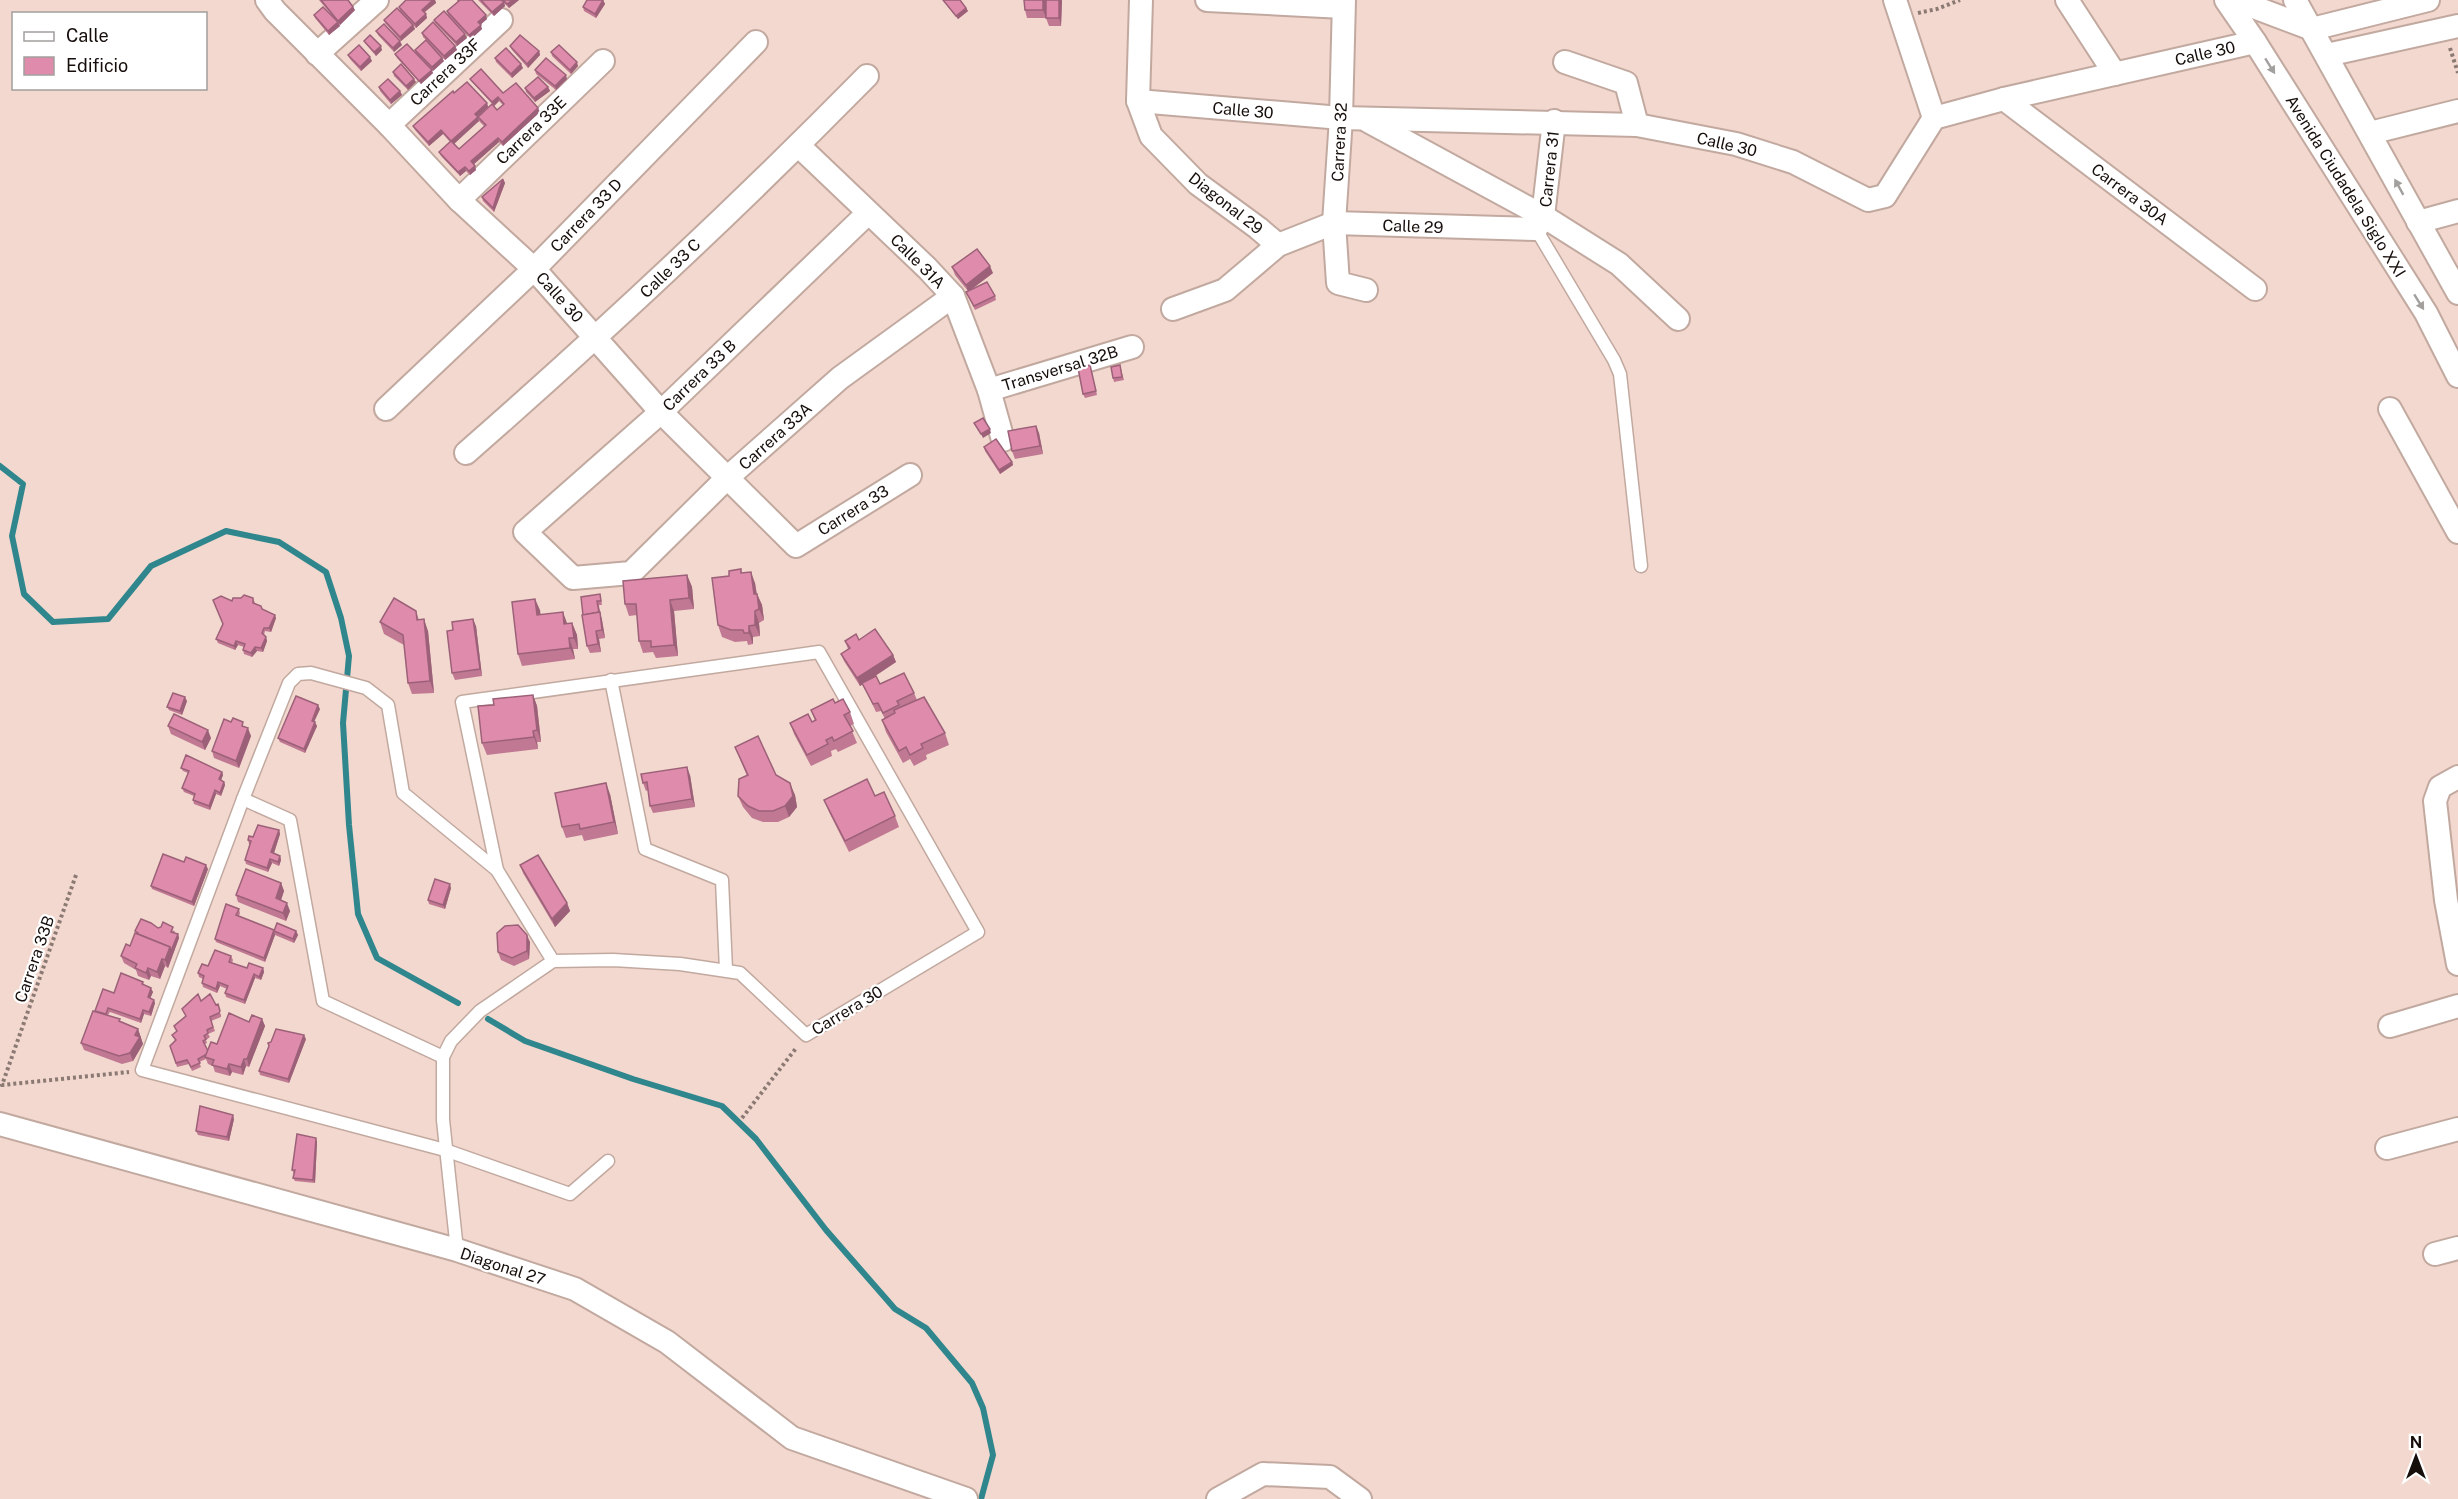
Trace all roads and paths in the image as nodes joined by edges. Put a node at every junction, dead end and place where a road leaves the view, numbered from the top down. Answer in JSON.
{"nodes":[{"id":1,"x":267,"y":0,"type":"edge"},
{"id":2,"x":377,"y":0,"type":"edge"},
{"id":3,"x":1141,"y":0,"type":"edge"},
{"id":4,"x":1207,"y":0,"type":"edge"},
{"id":5,"x":1960,"y":0,"type":"edge"},
{"id":6,"x":2067,"y":0,"type":"edge"},
{"id":7,"x":2226,"y":0,"type":"edge"},
{"id":8,"x":2235,"y":0,"type":"edge"},
{"id":9,"x":2295,"y":0,"type":"edge"},
{"id":10,"x":2428,"y":0,"type":"edge"},
{"id":11,"x":1344,"y":3,"type":"edge"},
{"id":12,"x":1898,"y":8,"type":"edge"},
{"id":13,"x":501,"y":20,"type":"dead end"},
{"id":14,"x":2458,"y":26,"type":"edge"},
{"id":15,"x":2312,"y":29,"type":"junction"},
{"id":16,"x":756,"y":42,"type":"dead end"},
{"id":17,"x":2255,"y":42,"type":"junction"},
{"id":18,"x":317,"y":54,"type":"junction"},
{"id":19,"x":2327,"y":55,"type":"junction"},
{"id":20,"x":603,"y":61,"type":"dead end"},
{"id":21,"x":1565,"y":62,"type":"dead end"},
{"id":22,"x":2115,"y":74,"type":"junction"},
{"id":23,"x":867,"y":76,"type":"dead end"},
{"id":24,"x":2004,"y":99,"type":"junction"},
{"id":25,"x":1138,"y":101,"type":"junction"},
{"id":26,"x":2458,"y":111,"type":"edge"},
{"id":27,"x":1352,"y":118,"type":"junction"},
{"id":28,"x":1934,"y":118,"type":"junction"},
{"id":29,"x":1554,"y":121,"type":"junction"},
{"id":30,"x":389,"y":125,"type":"junction"},
{"id":31,"x":1637,"y":125,"type":"junction"},
{"id":32,"x":2370,"y":134,"type":"junction"},
{"id":33,"x":799,"y":146,"type":"junction"},
{"id":34,"x":459,"y":200,"type":"junction"},
{"id":35,"x":2458,"y":211,"type":"edge"},
{"id":36,"x":868,"y":213,"type":"junction"},
{"id":37,"x":2418,"y":222,"type":"junction"},
{"id":38,"x":1334,"y":223,"type":"junction"},
{"id":39,"x":1540,"y":223,"type":"junction"},
{"id":40,"x":1278,"y":245,"type":"junction"},
{"id":41,"x":534,"y":269,"type":"junction"},
{"id":42,"x":2452,"y":269,"type":"edge"},
{"id":43,"x":2256,"y":289,"type":"dead end"},
{"id":44,"x":1366,"y":290,"type":"dead end"},
{"id":45,"x":2458,"y":294,"type":"edge"},
{"id":46,"x":953,"y":296,"type":"junction"},
{"id":47,"x":1173,"y":309,"type":"dead end"},
{"id":48,"x":1678,"y":319,"type":"dead end"},
{"id":49,"x":597,"y":338,"type":"junction"},
{"id":50,"x":1132,"y":347,"type":"dead end"},
{"id":51,"x":2458,"y":376,"type":"edge"},
{"id":52,"x":989,"y":390,"type":"junction"},
{"id":53,"x":386,"y":409,"type":"dead end"},
{"id":54,"x":2390,"y":409,"type":"dead end"},
{"id":55,"x":661,"y":412,"type":"junction"},
{"id":56,"x":1003,"y":440,"type":"dead end"},
{"id":57,"x":466,"y":453,"type":"dead end"},
{"id":58,"x":910,"y":475,"type":"dead end"},
{"id":59,"x":727,"y":478,"type":"junction"},
{"id":60,"x":525,"y":532,"type":"joint"},
{"id":61,"x":2458,"y":532,"type":"edge"},
{"id":62,"x":796,"y":546,"type":"joint"},
{"id":63,"x":1641,"y":566,"type":"dead end"},
{"id":64,"x":611,"y":680,"type":"junction"},
{"id":65,"x":2449,"y":782,"type":"edge"},
{"id":66,"x":243,"y":799,"type":"junction"},
{"id":67,"x":497,"y":870,"type":"junction"},
{"id":68,"x":76,"y":875,"type":"dead end"},
{"id":69,"x":2452,"y":898,"type":"edge"},
{"id":70,"x":553,"y":961,"type":"junction"},
{"id":71,"x":2458,"y":964,"type":"edge"},
{"id":72,"x":726,"y":970,"type":"junction"},
{"id":73,"x":2458,"y":1006,"type":"edge"},
{"id":74,"x":2390,"y":1026,"type":"dead end"},
{"id":75,"x":806,"y":1035,"type":"junction"},
{"id":76,"x":443,"y":1057,"type":"junction"},
{"id":77,"x":142,"y":1070,"type":"junction"},
{"id":78,"x":742,"y":1118,"type":"dead end"},
{"id":79,"x":0,"y":1124,"type":"edge"},
{"id":80,"x":2458,"y":1129,"type":"edge"},
{"id":81,"x":2387,"y":1148,"type":"dead end"},
{"id":82,"x":445,"y":1150,"type":"junction"},
{"id":83,"x":608,"y":1161,"type":"dead end"},
{"id":84,"x":2458,"y":1248,"type":"edge"},
{"id":85,"x":457,"y":1250,"type":"junction"},
{"id":86,"x":2435,"y":1254,"type":"dead end"},
{"id":87,"x":965,"y":1499,"type":"edge"},
{"id":88,"x":1218,"y":1499,"type":"edge"},
{"id":89,"x":1360,"y":1499,"type":"edge"}],
"edges":[{"from":1,"to":18,"type":"street","name":"Calle 30"},
{"from":2,"to":18,"type":"street"},
{"from":3,"to":25,"type":"street"},
{"from":4,"to":11,"type":"street"},
{"from":5,"to":12,"type":"path"},
{"from":6,"to":22,"type":"street"},
{"from":7,"to":17,"type":"street","name":"Avenida Ciudadela Siglo XXI"},
{"from":8,"to":15,"type":"street"},
{"from":9,"to":15,"type":"street"},
{"from":10,"to":15,"type":"street"},
{"from":11,"to":27,"type":"street","name":"Carrera 32"},
{"from":12,"to":28,"type":"street"},
{"from":13,"to":30,"type":"street","name":"Carrera 33F"},
{"from":14,"to":19,"type":"street"},
{"from":15,"to":19,"type":"street"},
{"from":16,"to":41,"type":"street","name":"Carrera 33 D"},
{"from":17,"to":22,"type":"street","name":"Calle 30"},
{"from":17,"to":51,"type":"street","name":"Avenida Ciudadela Siglo XXI","one_way":true},
{"from":18,"to":30,"type":"street","name":"Calle 30"},
{"from":19,"to":32,"type":"street"},
{"from":20,"to":34,"type":"street","name":"Carrera 33E"},
{"from":21,"to":31,"type":"street"},
{"from":22,"to":24,"type":"street","name":"Calle 30"},
{"from":23,"to":33,"type":"street","name":"Calle 33 C"},
{"from":24,"to":28,"type":"street","name":"Calle 30"},
{"from":24,"to":43,"type":"street","name":"Carrera 30A"},
{"from":25,"to":27,"type":"street","name":"Calle 30"},
{"from":25,"to":40,"type":"street","name":"Diagonal 29"},
{"from":26,"to":32,"type":"street"},
{"from":27,"to":29,"type":"street","name":"Calle 30"},
{"from":27,"to":38,"type":"street","name":"Carrera 32"},
{"from":27,"to":39,"type":"street"},
{"from":28,"to":31,"type":"street","name":"Calle 30"},
{"from":29,"to":31,"type":"street","name":"Calle 30"},
{"from":29,"to":39,"type":"street","name":"Carrera 31"},
{"from":30,"to":34,"type":"street","name":"Calle 30"},
{"from":37,"to":32,"type":"street","one_way":true},
{"from":33,"to":36,"type":"street","name":"Calle 31A"},
{"from":33,"to":49,"type":"street","name":"Calle 33 C"},
{"from":34,"to":41,"type":"street","name":"Calle 30"},
{"from":35,"to":37,"type":"street"},
{"from":36,"to":46,"type":"street","name":"Calle 31A"},
{"from":36,"to":55,"type":"street","name":"Carrera 33 B"},
{"from":37,"to":42,"type":"street"},
{"from":38,"to":39,"type":"street","name":"Calle 29"},
{"from":38,"to":40,"type":"street","name":"Calle 29"},
{"from":38,"to":44,"type":"street","name":"Carrera 32"},
{"from":39,"to":48,"type":"street"},
{"from":39,"to":63,"type":"lane"},
{"from":40,"to":47,"type":"street","name":"Calle 29"},
{"from":41,"to":49,"type":"street","name":"Calle 30"},
{"from":41,"to":53,"type":"street","name":"Carrera 33 D"},
{"from":42,"to":45,"type":"street"},
{"from":46,"to":52,"type":"street","name":"Calle 31A"},
{"from":46,"to":59,"type":"street","name":"Carrera 33A"},
{"from":49,"to":55,"type":"street","name":"Calle 30"},
{"from":49,"to":57,"type":"street","name":"Calle 33 C"},
{"from":50,"to":52,"type":"street","name":"Transversal 32B"},
{"from":52,"to":56,"type":"street","name":"Calle 31A"},
{"from":54,"to":61,"type":"street"},
{"from":55,"to":59,"type":"street","name":"Calle 30"},
{"from":55,"to":60,"type":"street","name":"Carrera 33 B"},
{"from":58,"to":62,"type":"street","name":"Carrera 33"},
{"from":59,"to":60,"type":"street","name":"Carrera 33A"},
{"from":59,"to":62,"type":"street","name":"Calle 30"},
{"from":64,"to":67,"type":"lane"},
{"from":64,"to":72,"type":"lane"},
{"from":64,"to":75,"type":"lane","name":"Carrera 30"},
{"from":65,"to":69,"type":"street"},
{"from":66,"to":67,"type":"lane"},
{"from":66,"to":76,"type":"lane"},
{"from":66,"to":77,"type":"lane"},
{"from":67,"to":70,"type":"lane"},
{"from":68,"to":77,"type":"path","name":"Carrera 33B"},
{"from":69,"to":71,"type":"street"},
{"from":70,"to":72,"type":"lane"},
{"from":70,"to":76,"type":"lane"},
{"from":72,"to":75,"type":"lane"},
{"from":73,"to":74,"type":"street"},
{"from":75,"to":78,"type":"path","name":"Carrera 30"},
{"from":76,"to":82,"type":"lane"},
{"from":77,"to":82,"type":"lane"},
{"from":79,"to":85,"type":"street","name":"Diagonal 27"},
{"from":80,"to":81,"type":"street"},
{"from":82,"to":83,"type":"lane"},
{"from":82,"to":85,"type":"lane"},
{"from":84,"to":86,"type":"street"},
{"from":85,"to":87,"type":"street","name":"Diagonal 27"},
{"from":88,"to":89,"type":"street"}]}
